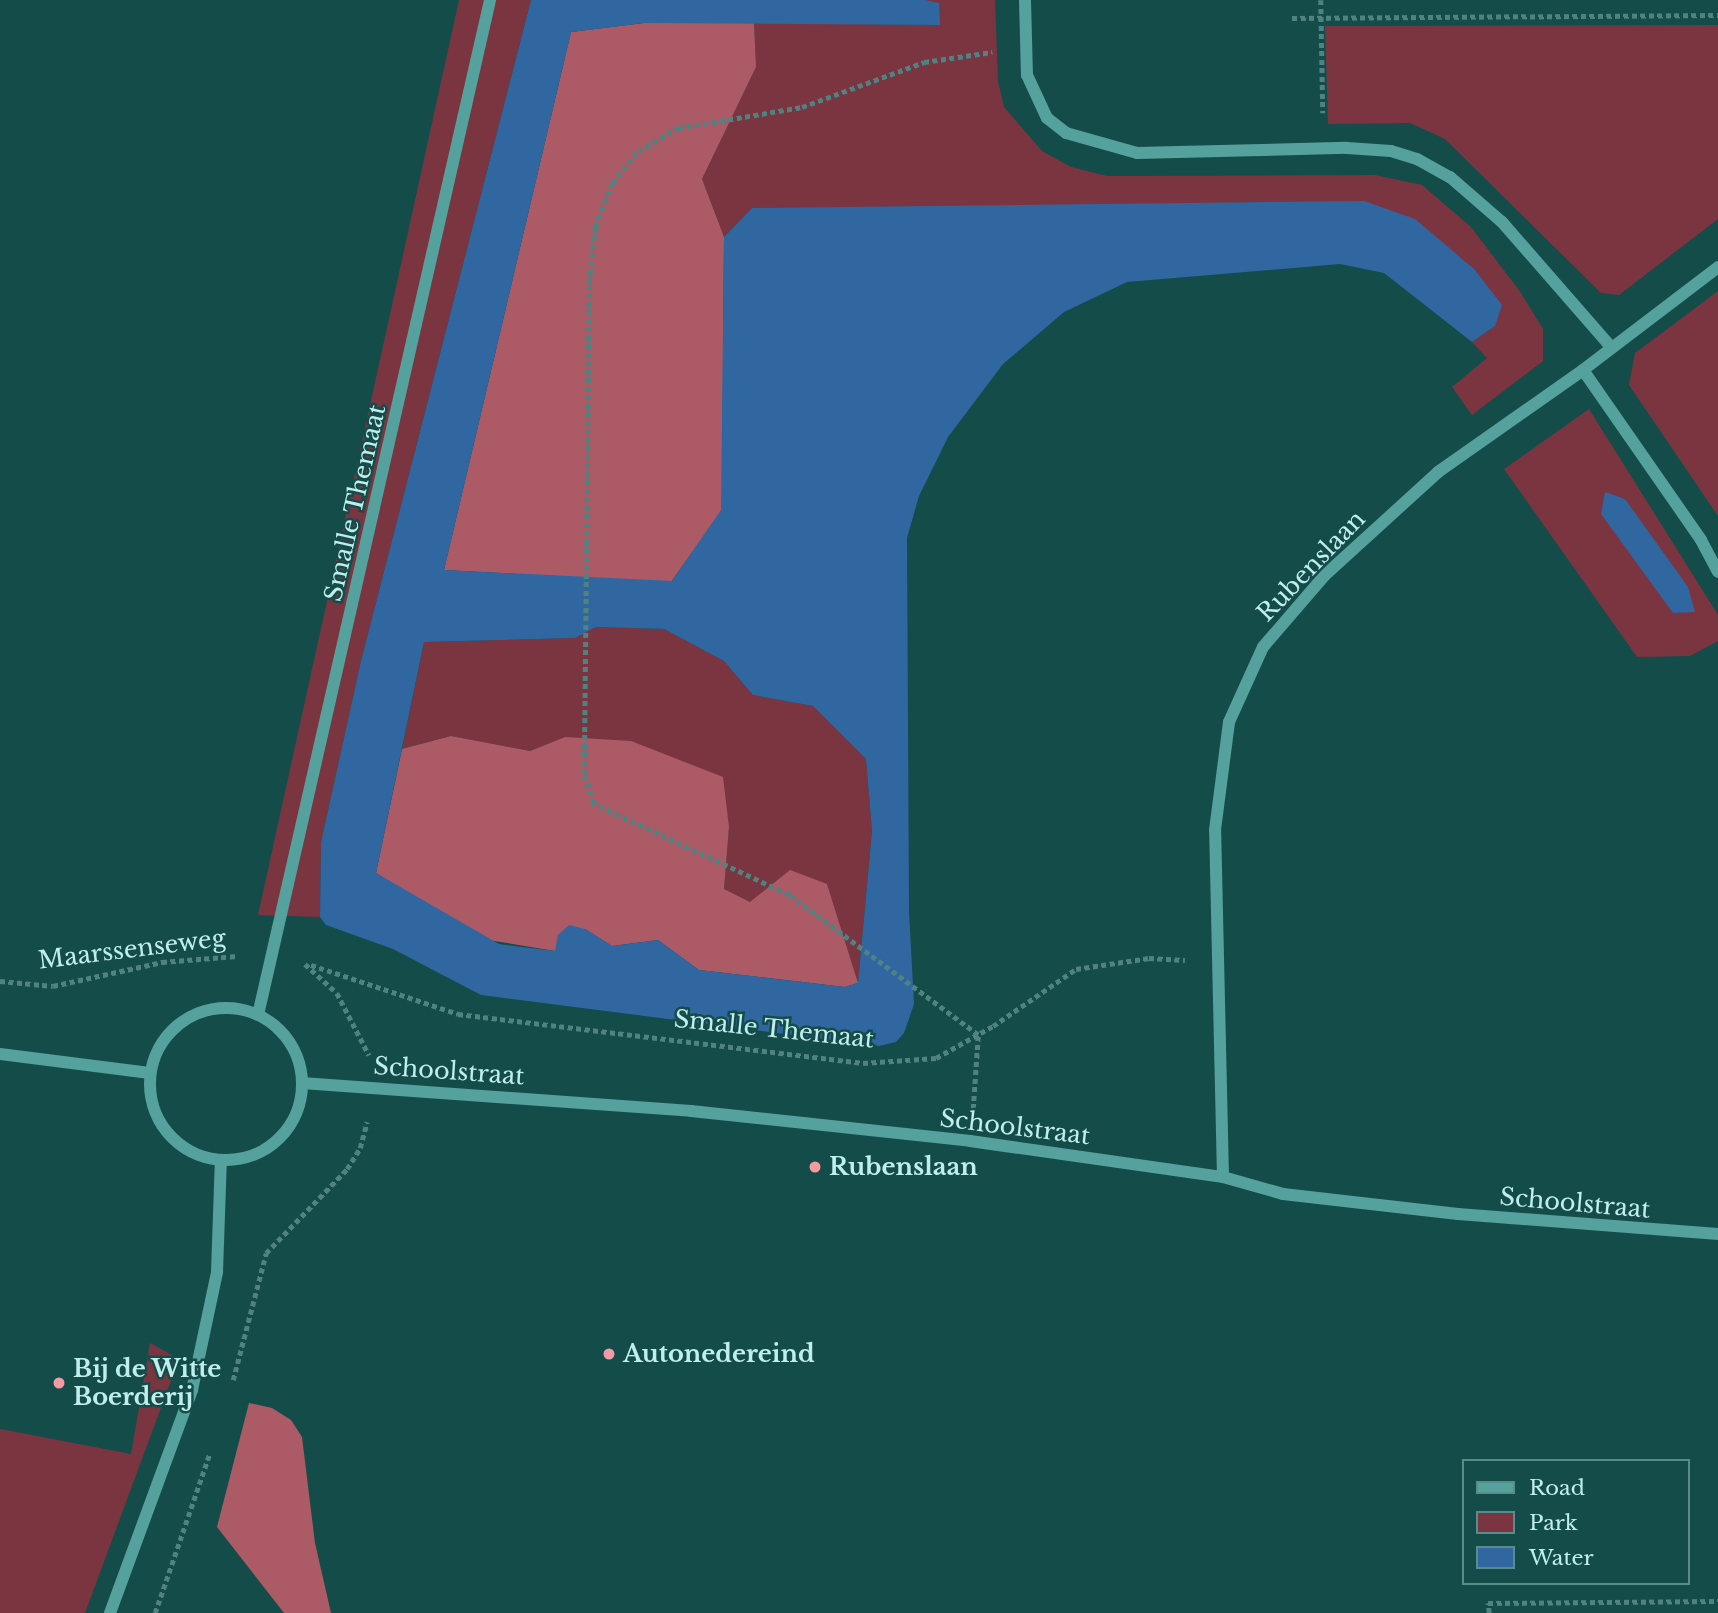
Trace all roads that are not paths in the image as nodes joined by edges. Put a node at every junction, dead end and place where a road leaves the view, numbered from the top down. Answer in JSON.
{"nodes":[{"id":1,"x":490,"y":0,"type":"edge"},
{"id":2,"x":1025,"y":0,"type":"edge"},
{"id":3,"x":1718,"y":267,"type":"edge"},
{"id":4,"x":1610,"y":346,"type":"junction"},
{"id":5,"x":1583,"y":370,"type":"junction"},
{"id":6,"x":1718,"y":572,"type":"edge"},
{"id":7,"x":258,"y":1015,"type":"junction"},
{"id":8,"x":0,"y":1054,"type":"edge"},
{"id":9,"x":150,"y":1073,"type":"junction"},
{"id":10,"x":302,"y":1083,"type":"junction"},
{"id":11,"x":221,"y":1160,"type":"junction"},
{"id":12,"x":1223,"y":1177,"type":"junction"},
{"id":13,"x":1718,"y":1234,"type":"edge"},
{"id":14,"x":110,"y":1613,"type":"edge"}],
"edges":[{"from":1,"to":7,"type":"street","name":"Smalle Themaat"},
{"from":2,"to":4,"type":"street"},
{"from":3,"to":4,"type":"street","name":"Rubenslaan"},
{"from":4,"to":5,"type":"street","name":"Rubenslaan"},
{"from":5,"to":6,"type":"street"},
{"from":5,"to":12,"type":"street","name":"Rubenslaan"},
{"from":7,"to":9,"type":"street"},
{"from":7,"to":10,"type":"street"},
{"from":8,"to":9,"type":"street"},
{"from":9,"to":11,"type":"street"},
{"from":10,"to":11,"type":"street"},
{"from":10,"to":12,"type":"street","name":"Schoolstraat"},
{"from":11,"to":14,"type":"street"},
{"from":12,"to":13,"type":"street","name":"Schoolstraat"}]}
